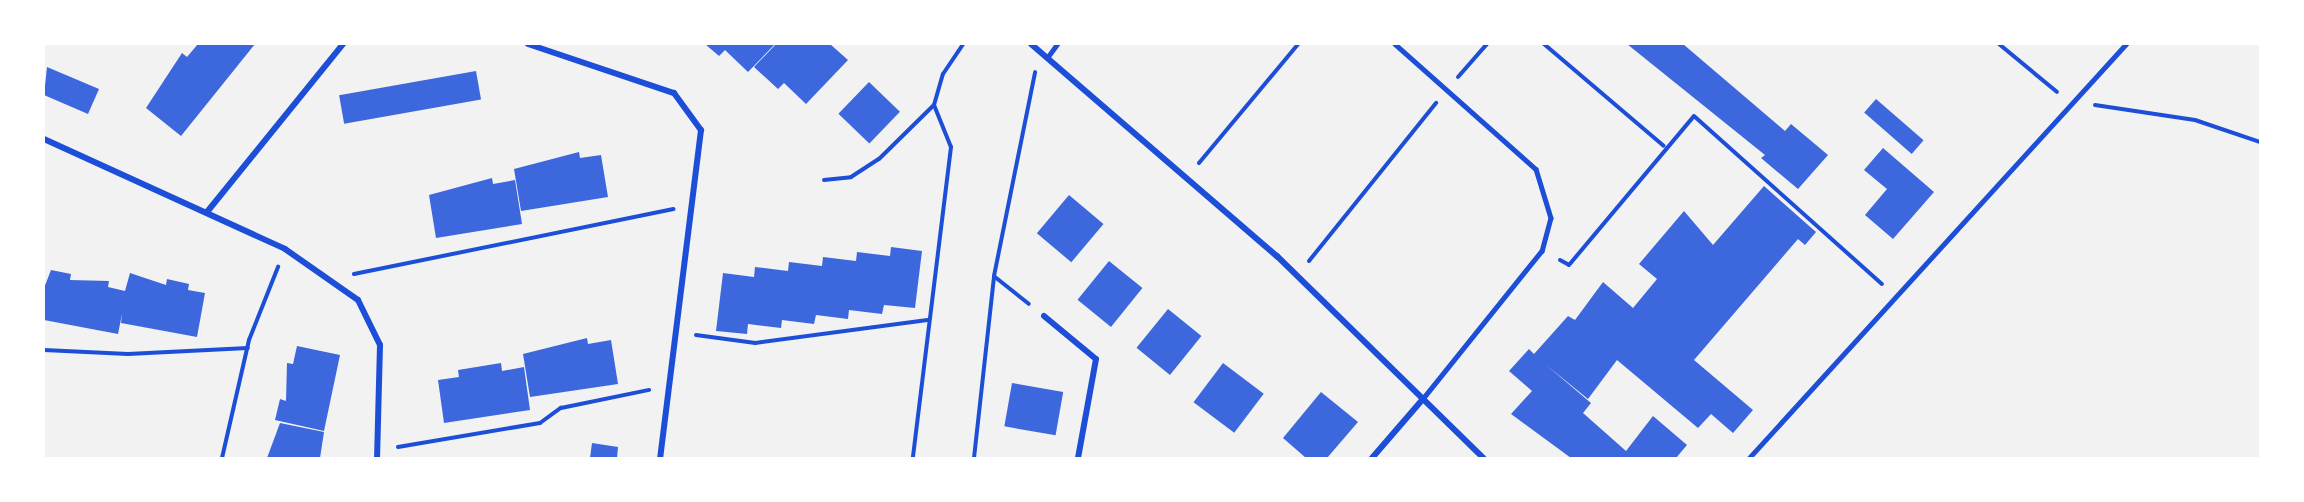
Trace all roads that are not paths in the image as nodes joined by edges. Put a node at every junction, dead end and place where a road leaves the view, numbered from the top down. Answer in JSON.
{"nodes":[{"id":1,"x":343,"y":44,"type":"edge"},
{"id":2,"x":528,"y":44,"type":"edge"},
{"id":3,"x":1031,"y":44,"type":"edge"},
{"id":4,"x":1057,"y":44,"type":"edge"},
{"id":5,"x":1395,"y":44,"type":"edge"},
{"id":6,"x":2126,"y":44,"type":"edge"},
{"id":7,"x":1047,"y":58,"type":"junction"},
{"id":8,"x":44,"y":139,"type":"edge"},
{"id":9,"x":207,"y":212,"type":"junction"},
{"id":10,"x":1044,"y":316,"type":"road end"},
{"id":11,"x":1422,"y":400,"type":"junction"},
{"id":12,"x":377,"y":459,"type":"edge"},
{"id":13,"x":660,"y":459,"type":"edge"},
{"id":14,"x":1078,"y":459,"type":"edge"},
{"id":15,"x":1372,"y":459,"type":"edge"},
{"id":16,"x":1483,"y":459,"type":"edge"},
{"id":17,"x":1749,"y":459,"type":"edge"}],
"edges":[{"from":1,"to":9,"type":"street"},
{"from":2,"to":13,"type":"street"},
{"from":3,"to":7,"type":"street"},
{"from":4,"to":7,"type":"lane"},
{"from":5,"to":11,"type":"lane"},
{"from":6,"to":17,"type":"lane"},
{"from":7,"to":11,"type":"street"},
{"from":8,"to":9,"type":"street"},
{"from":9,"to":12,"type":"street"},
{"from":10,"to":14,"type":"street"},
{"from":11,"to":15,"type":"street"},
{"from":11,"to":16,"type":"street"}]}
